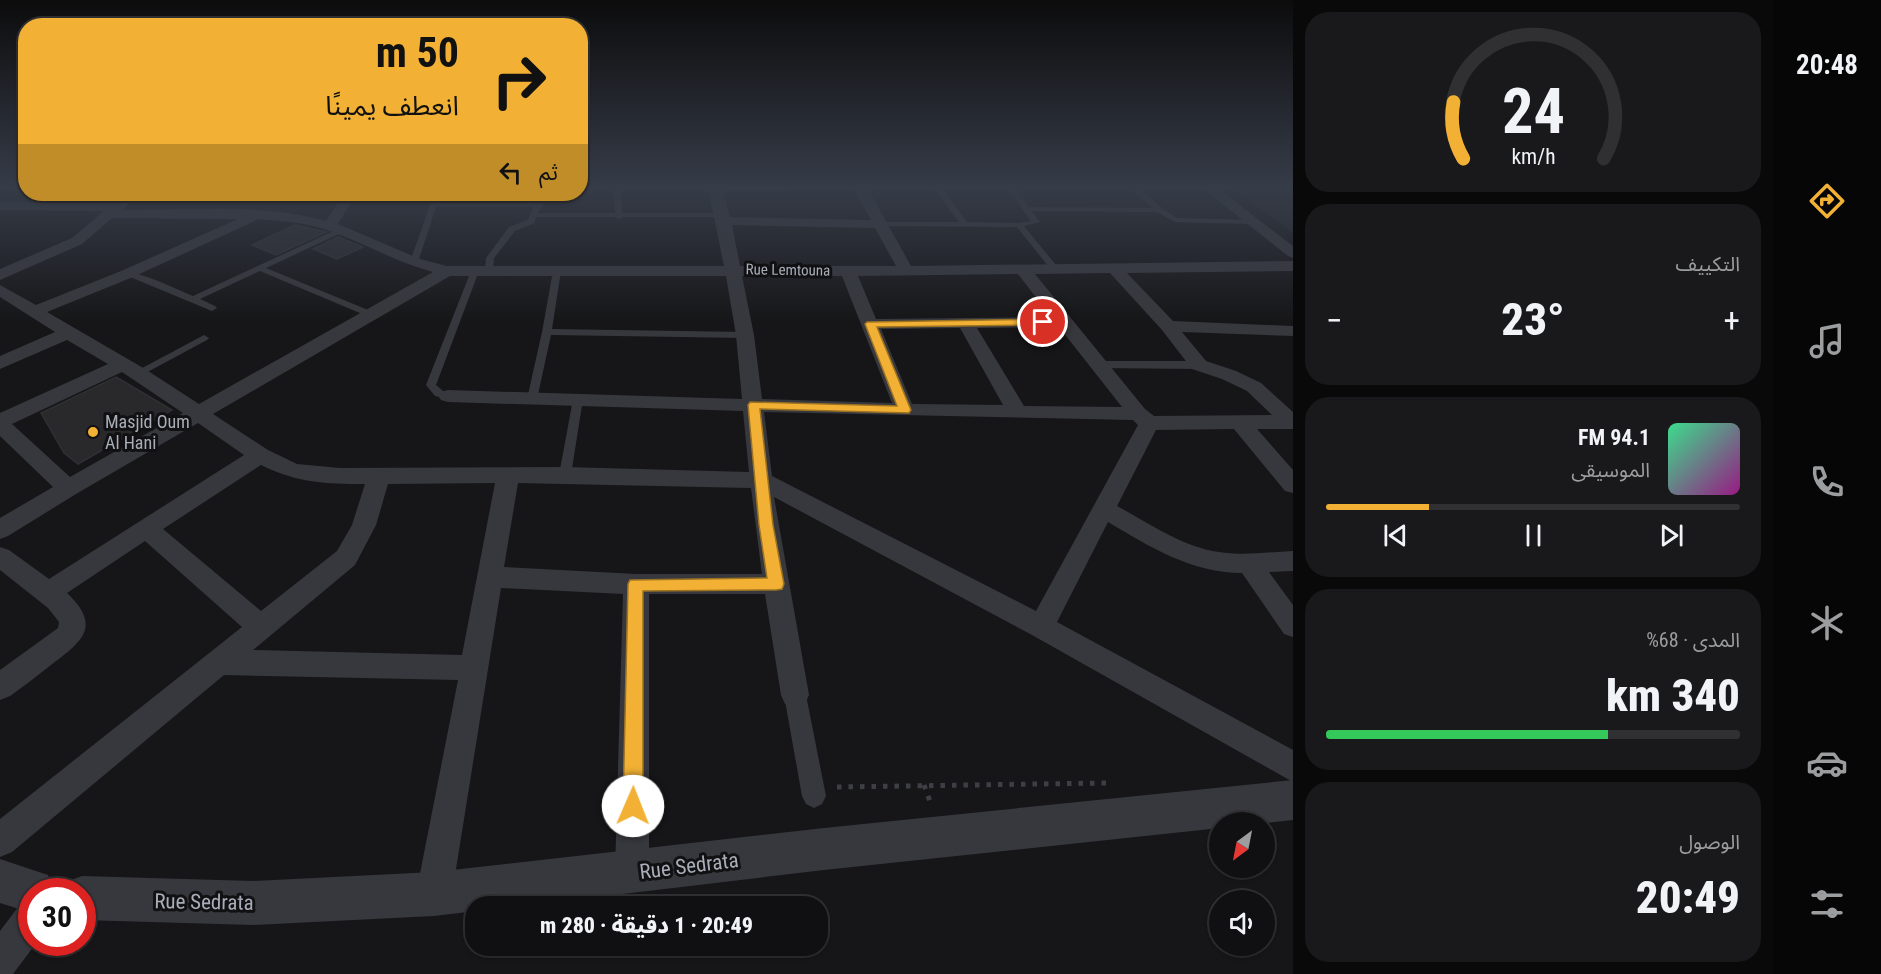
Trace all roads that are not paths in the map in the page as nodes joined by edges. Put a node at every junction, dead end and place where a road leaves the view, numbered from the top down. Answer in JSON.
{"nodes":[{"id":1,"x":87,"y":232,"type":"edge"},
{"id":2,"x":220,"y":232,"type":"edge"},
{"id":3,"x":327,"y":232,"type":"edge"},
{"id":4,"x":345,"y":232,"type":"edge"},
{"id":5,"x":424,"y":232,"type":"edge"},
{"id":6,"x":509,"y":232,"type":"edge"},
{"id":7,"x":726,"y":232,"type":"edge"},
{"id":8,"x":883,"y":232,"type":"edge"},
{"id":9,"x":1025,"y":232,"type":"edge"},
{"id":10,"x":1265,"y":232,"type":"edge"},
{"id":11,"x":1293,"y":254,"type":"edge"},
{"id":12,"x":414,"y":262,"type":"junction"},
{"id":13,"x":1293,"y":266,"type":"edge"},
{"id":14,"x":259,"y":268,"type":"junction"},
{"id":15,"x":1115,"y":269,"type":"junction"},
{"id":16,"x":734,"y":270,"type":"junction"},
{"id":17,"x":1023,"y":270,"type":"junction"},
{"id":18,"x":1056,"y":270,"type":"junction"},
{"id":19,"x":447,"y":271,"type":"junction"},
{"id":20,"x":482,"y":271,"type":"junction"},
{"id":21,"x":557,"y":271,"type":"junction"},
{"id":22,"x":848,"y":271,"type":"junction"},
{"id":23,"x":906,"y":271,"type":"junction"},
{"id":24,"x":0,"y":274,"type":"edge"},
{"id":25,"x":127,"y":274,"type":"junction"},
{"id":26,"x":0,"y":290,"type":"edge"},
{"id":27,"x":192,"y":300,"type":"junction"},
{"id":28,"x":212,"y":308,"type":"dead end"},
{"id":29,"x":36,"y":311,"type":"junction"},
{"id":30,"x":370,"y":314,"type":"junction"},
{"id":31,"x":1063,"y":322,"type":"junction"},
{"id":32,"x":871,"y":324,"type":"junction"},
{"id":33,"x":966,"y":324,"type":"junction"},
{"id":34,"x":1168,"y":326,"type":"junction"},
{"id":35,"x":1293,"y":331,"type":"edge"},
{"id":36,"x":548,"y":332,"type":"junction"},
{"id":37,"x":68,"y":333,"type":"junction"},
{"id":38,"x":745,"y":335,"type":"junction"},
{"id":39,"x":204,"y":338,"type":"dead end"},
{"id":40,"x":0,"y":363,"type":"edge"},
{"id":41,"x":1099,"y":365,"type":"junction"},
{"id":42,"x":1199,"y":365,"type":"junction"},
{"id":43,"x":131,"y":368,"type":"junction"},
{"id":44,"x":448,"y":396,"type":"joint"},
{"id":45,"x":532,"y":399,"type":"junction"},
{"id":46,"x":578,"y":399,"type":"junction"},
{"id":47,"x":754,"y":405,"type":"junction"},
{"id":48,"x":905,"y":410,"type":"junction"},
{"id":49,"x":200,"y":413,"type":"junction"},
{"id":50,"x":1018,"y":413,"type":"junction"},
{"id":51,"x":1144,"y":419,"type":"junction"},
{"id":52,"x":0,"y":422,"type":"edge"},
{"id":53,"x":1292,"y":422,"type":"edge"},
{"id":54,"x":1240,"y":423,"type":"junction"},
{"id":55,"x":260,"y":455,"type":"junction"},
{"id":56,"x":508,"y":475,"type":"junction"},
{"id":57,"x":565,"y":475,"type":"junction"},
{"id":58,"x":379,"y":476,"type":"junction"},
{"id":59,"x":761,"y":480,"type":"junction"},
{"id":60,"x":1293,"y":485,"type":"edge"},
{"id":61,"x":68,"y":489,"type":"junction"},
{"id":62,"x":1104,"y":509,"type":"junction"},
{"id":63,"x":147,"y":529,"type":"junction"},
{"id":64,"x":0,"y":530,"type":"edge"},
{"id":65,"x":0,"y":557,"type":"edge"},
{"id":66,"x":1293,"y":561,"type":"edge"},
{"id":67,"x":1248,"y":562,"type":"junction"},
{"id":68,"x":490,"y":577,"type":"junction"},
{"id":69,"x":636,"y":584,"type":"junction"},
{"id":70,"x":776,"y":584,"type":"junction"},
{"id":71,"x":47,"y":593,"type":"junction"},
{"id":72,"x":1293,"y":626,"type":"edge"},
{"id":73,"x":261,"y":627,"type":"junction"},
{"id":74,"x":1041,"y":627,"type":"junction"},
{"id":75,"x":219,"y":662,"type":"junction"},
{"id":76,"x":474,"y":668,"type":"junction"},
{"id":77,"x":0,"y":687,"type":"edge"},
{"id":78,"x":795,"y":695,"type":"joint"},
{"id":79,"x":1293,"y":767,"type":"edge"},
{"id":80,"x":813,"y":792,"type":"road end"},
{"id":81,"x":1293,"y":800,"type":"edge"},
{"id":82,"x":0,"y":840,"type":"edge"},
{"id":83,"x":632,"y":873,"type":"junction"},
{"id":84,"x":0,"y":881,"type":"edge"},
{"id":85,"x":18,"y":887,"type":"edge"},
{"id":86,"x":434,"y":894,"type":"junction"},
{"id":87,"x":96,"y":898,"type":"edge"},
{"id":88,"x":18,"y":937,"type":"edge"},
{"id":89,"x":0,"y":960,"type":"edge"}],
"edges":[{"from":1,"to":24,"type":"street"},
{"from":2,"to":25,"type":"street"},
{"from":3,"to":14,"type":"lane"},
{"from":4,"to":12,"type":"street","name":"Rue Lemtouna"},
{"from":5,"to":12,"type":"lane"},
{"from":6,"to":20,"type":"lane"},
{"from":7,"to":16,"type":"street"},
{"from":8,"to":23,"type":"street"},
{"from":9,"to":18,"type":"lane"},
{"from":10,"to":11,"type":"street"},
{"from":12,"to":19,"type":"street","name":"Rue Lemtouna"},
{"from":13,"to":15,"type":"street","name":"Rue Lemtouna"},
{"from":14,"to":27,"type":"lane"},
{"from":14,"to":30,"type":"lane"},
{"from":15,"to":18,"type":"street","name":"Rue Lemtouna"},
{"from":15,"to":34,"type":"street"},
{"from":16,"to":21,"type":"street","name":"Rue Lemtouna"},
{"from":16,"to":22,"type":"street","name":"Rue Lemtouna"},
{"from":16,"to":38,"type":"street"},
{"from":17,"to":18,"type":"street","name":"Rue Lemtouna"},
{"from":17,"to":23,"type":"street","name":"Rue Lemtouna"},
{"from":17,"to":31,"type":"street"},
{"from":19,"to":20,"type":"street","name":"Rue Lemtouna"},
{"from":19,"to":30,"type":"street"},
{"from":20,"to":21,"type":"street","name":"Rue Lemtouna"},
{"from":20,"to":44,"type":"lane"},
{"from":21,"to":36,"type":"lane"},
{"from":22,"to":23,"type":"street","name":"Rue Lemtouna"},
{"from":22,"to":32,"type":"street"},
{"from":25,"to":27,"type":"lane"},
{"from":25,"to":29,"type":"street"},
{"from":26,"to":29,"type":"street"},
{"from":27,"to":28,"type":"lane"},
{"from":29,"to":37,"type":"street"},
{"from":30,"to":49,"type":"street"},
{"from":31,"to":33,"type":"street"},
{"from":31,"to":41,"type":"street"},
{"from":32,"to":33,"type":"street"},
{"from":32,"to":48,"type":"street"},
{"from":33,"to":50,"type":"street"},
{"from":34,"to":35,"type":"street"},
{"from":34,"to":42,"type":"street"},
{"from":36,"to":38,"type":"lane"},
{"from":36,"to":45,"type":"lane"},
{"from":37,"to":40,"type":"street"},
{"from":37,"to":43,"type":"street"},
{"from":38,"to":47,"type":"street"},
{"from":39,"to":43,"type":"lane"},
{"from":41,"to":42,"type":"street"},
{"from":41,"to":51,"type":"street"},
{"from":42,"to":53,"type":"street"},
{"from":43,"to":49,"type":"street"},
{"from":43,"to":52,"type":"street"},
{"from":44,"to":45,"type":"street"},
{"from":45,"to":46,"type":"street"},
{"from":46,"to":47,"type":"street"},
{"from":46,"to":57,"type":"lane"},
{"from":47,"to":48,"type":"street"},
{"from":47,"to":59,"type":"street"},
{"from":48,"to":50,"type":"street"},
{"from":49,"to":55,"type":"street"},
{"from":49,"to":61,"type":"street"},
{"from":50,"to":51,"type":"street"},
{"from":51,"to":54,"type":"street"},
{"from":51,"to":62,"type":"street"},
{"from":52,"to":61,"type":"street"},
{"from":53,"to":54,"type":"street"},
{"from":54,"to":60,"type":"street"},
{"from":55,"to":58,"type":"street"},
{"from":55,"to":63,"type":"street"},
{"from":56,"to":57,"type":"street"},
{"from":56,"to":58,"type":"street"},
{"from":56,"to":68,"type":"street"},
{"from":57,"to":59,"type":"street"},
{"from":58,"to":73,"type":"street"},
{"from":59,"to":70,"type":"street"},
{"from":59,"to":74,"type":"street"},
{"from":61,"to":64,"type":"street"},
{"from":62,"to":67,"type":"street"},
{"from":62,"to":74,"type":"street"},
{"from":63,"to":71,"type":"street"},
{"from":63,"to":73,"type":"street"},
{"from":65,"to":71,"type":"street"},
{"from":66,"to":67,"type":"street"},
{"from":67,"to":72,"type":"street"},
{"from":68,"to":69,"type":"street"},
{"from":68,"to":76,"type":"street"},
{"from":69,"to":70,"type":"street"},
{"from":69,"to":83,"type":"street"},
{"from":70,"to":78,"type":"street"},
{"from":71,"to":77,"type":"street"},
{"from":73,"to":75,"type":"street"},
{"from":74,"to":79,"type":"street"},
{"from":75,"to":76,"type":"street"},
{"from":75,"to":82,"type":"street"},
{"from":76,"to":86,"type":"street"},
{"from":78,"to":80,"type":"street"},
{"from":81,"to":83,"type":"street","name":"Rue Sedrata"},
{"from":83,"to":86,"type":"street","name":"Rue Sedrata"},
{"from":84,"to":85,"type":"street"},
{"from":86,"to":87,"type":"street","name":"Rue Sedrata"},
{"from":88,"to":89,"type":"street"}]}
